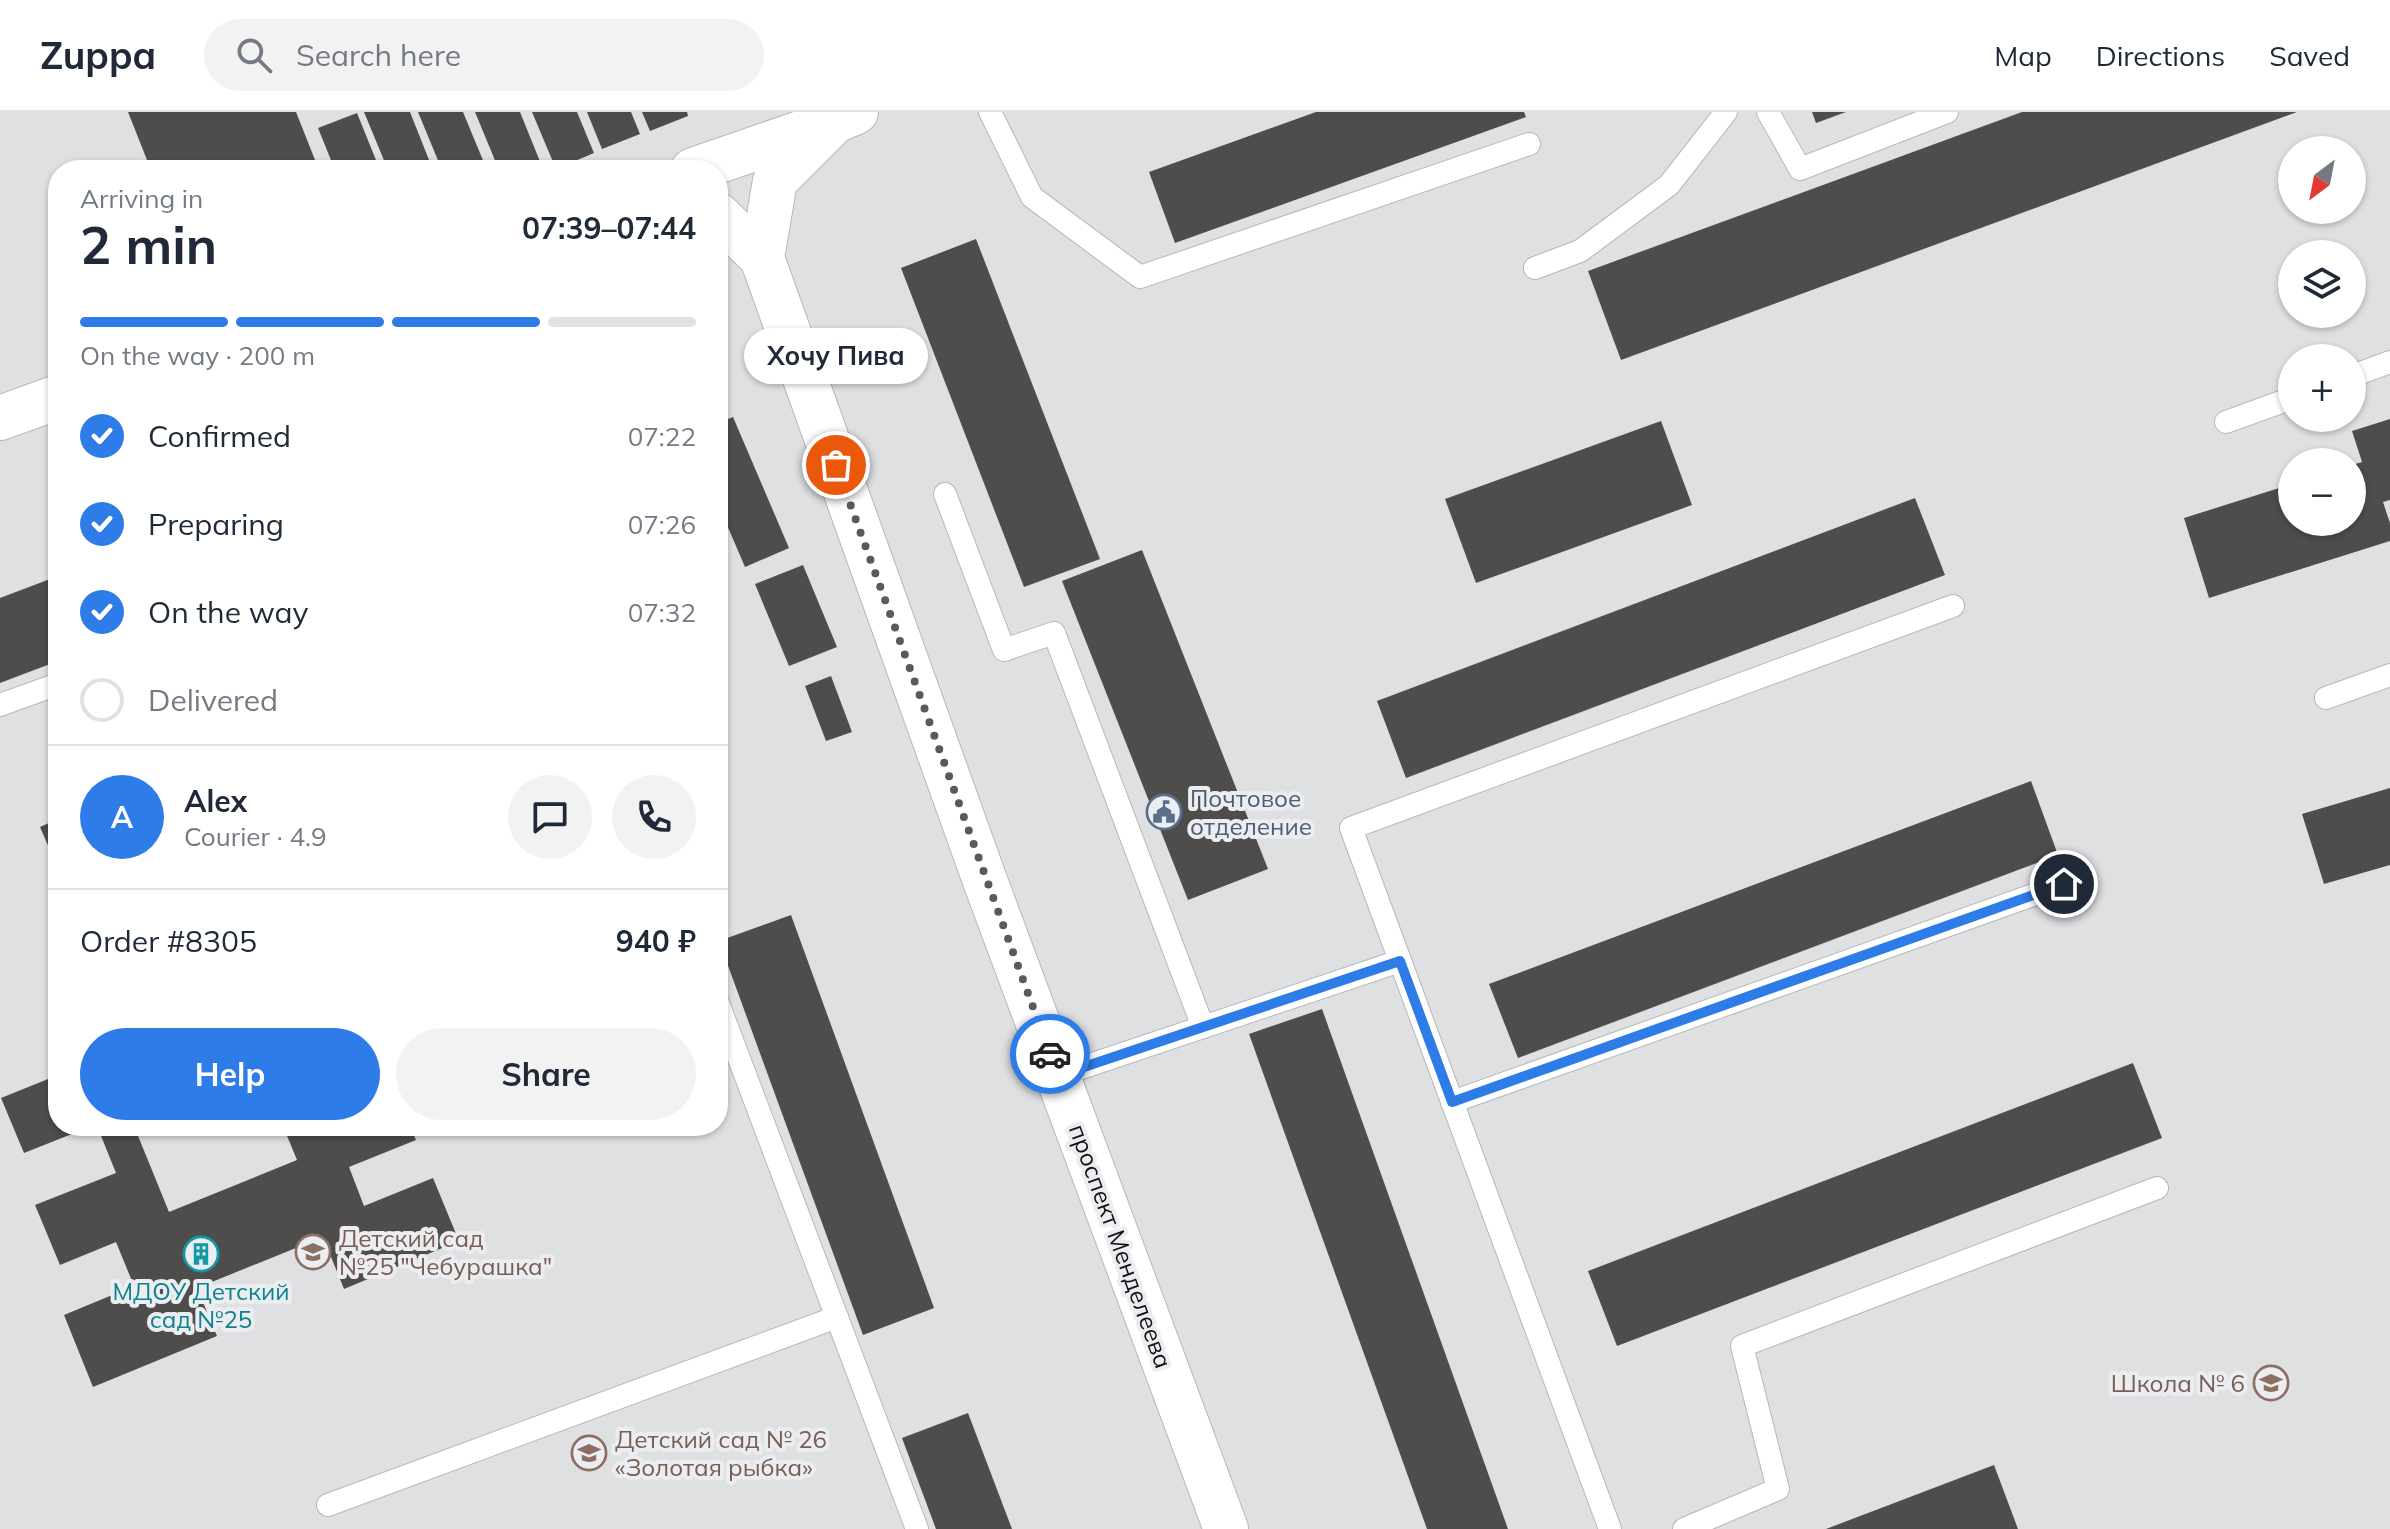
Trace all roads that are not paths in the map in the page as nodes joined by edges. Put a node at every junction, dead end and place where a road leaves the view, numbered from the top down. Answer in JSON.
{"nodes":[{"id":1,"x":990,"y":112,"type":"edge"},
{"id":2,"x":1726,"y":112,"type":"edge"},
{"id":3,"x":1768,"y":112,"type":"edge"},
{"id":4,"x":1947,"y":112,"type":"edge"},
{"id":5,"x":845,"y":117,"type":"edge"},
{"id":6,"x":1529,"y":144,"type":"dead end"},
{"id":7,"x":722,"y":160,"type":"edge"},
{"id":8,"x":728,"y":225,"type":"edge"},
{"id":9,"x":762,"y":258,"type":"junction"},
{"id":10,"x":1535,"y":268,"type":"dead end"},
{"id":11,"x":2390,"y":362,"type":"edge"},
{"id":12,"x":2366,"y":371,"type":"edge"},
{"id":13,"x":48,"y":401,"type":"edge"},
{"id":14,"x":2278,"y":403,"type":"edge"},
{"id":15,"x":0,"y":418,"type":"edge"},
{"id":16,"x":2226,"y":422,"type":"dead end"},
{"id":17,"x":945,"y":494,"type":"dead end"},
{"id":18,"x":1953,"y":606,"type":"dead end"},
{"id":19,"x":2390,"y":675,"type":"edge"},
{"id":20,"x":48,"y":688,"type":"edge"},
{"id":21,"x":2326,"y":698,"type":"dead end"},
{"id":22,"x":0,"y":705,"type":"edge"},
{"id":23,"x":2064,"y":884,"type":"dead end"},
{"id":24,"x":1400,"y":961,"type":"junction"},
{"id":25,"x":1203,"y":1027,"type":"junction"},
{"id":26,"x":728,"y":1029,"type":"edge"},
{"id":27,"x":1057,"y":1076,"type":"junction"},
{"id":28,"x":1452,"y":1102,"type":"junction"},
{"id":29,"x":2157,"y":1188,"type":"dead end"},
{"id":30,"x":837,"y":1317,"type":"junction"},
{"id":31,"x":328,"y":1505,"type":"dead end"},
{"id":32,"x":917,"y":1529,"type":"edge"},
{"id":33,"x":1226,"y":1529,"type":"edge"},
{"id":34,"x":1610,"y":1529,"type":"edge"},
{"id":35,"x":1684,"y":1529,"type":"edge"}],
"edges":[{"from":1,"to":6,"type":"lane"},
{"from":2,"to":10,"type":"lane"},
{"from":3,"to":4,"type":"lane"},
{"from":5,"to":7,"type":"street"},
{"from":5,"to":9,"type":"street","name":"проспект Менделеева"},
{"from":8,"to":9,"type":"street"},
{"from":9,"to":27,"type":"street","name":"проспект Менделеева"},
{"from":11,"to":12,"type":"lane"},
{"from":13,"to":15,"type":"street"},
{"from":14,"to":16,"type":"lane"},
{"from":17,"to":25,"type":"lane"},
{"from":18,"to":24,"type":"lane"},
{"from":19,"to":21,"type":"lane"},
{"from":20,"to":22,"type":"lane"},
{"from":23,"to":28,"type":"lane"},
{"from":24,"to":25,"type":"lane"},
{"from":24,"to":28,"type":"lane"},
{"from":25,"to":27,"type":"lane"},
{"from":26,"to":30,"type":"lane"},
{"from":27,"to":33,"type":"street","name":"проспект Менделеева"},
{"from":28,"to":34,"type":"lane"},
{"from":29,"to":35,"type":"lane"},
{"from":30,"to":31,"type":"lane"},
{"from":30,"to":32,"type":"lane"}]}
